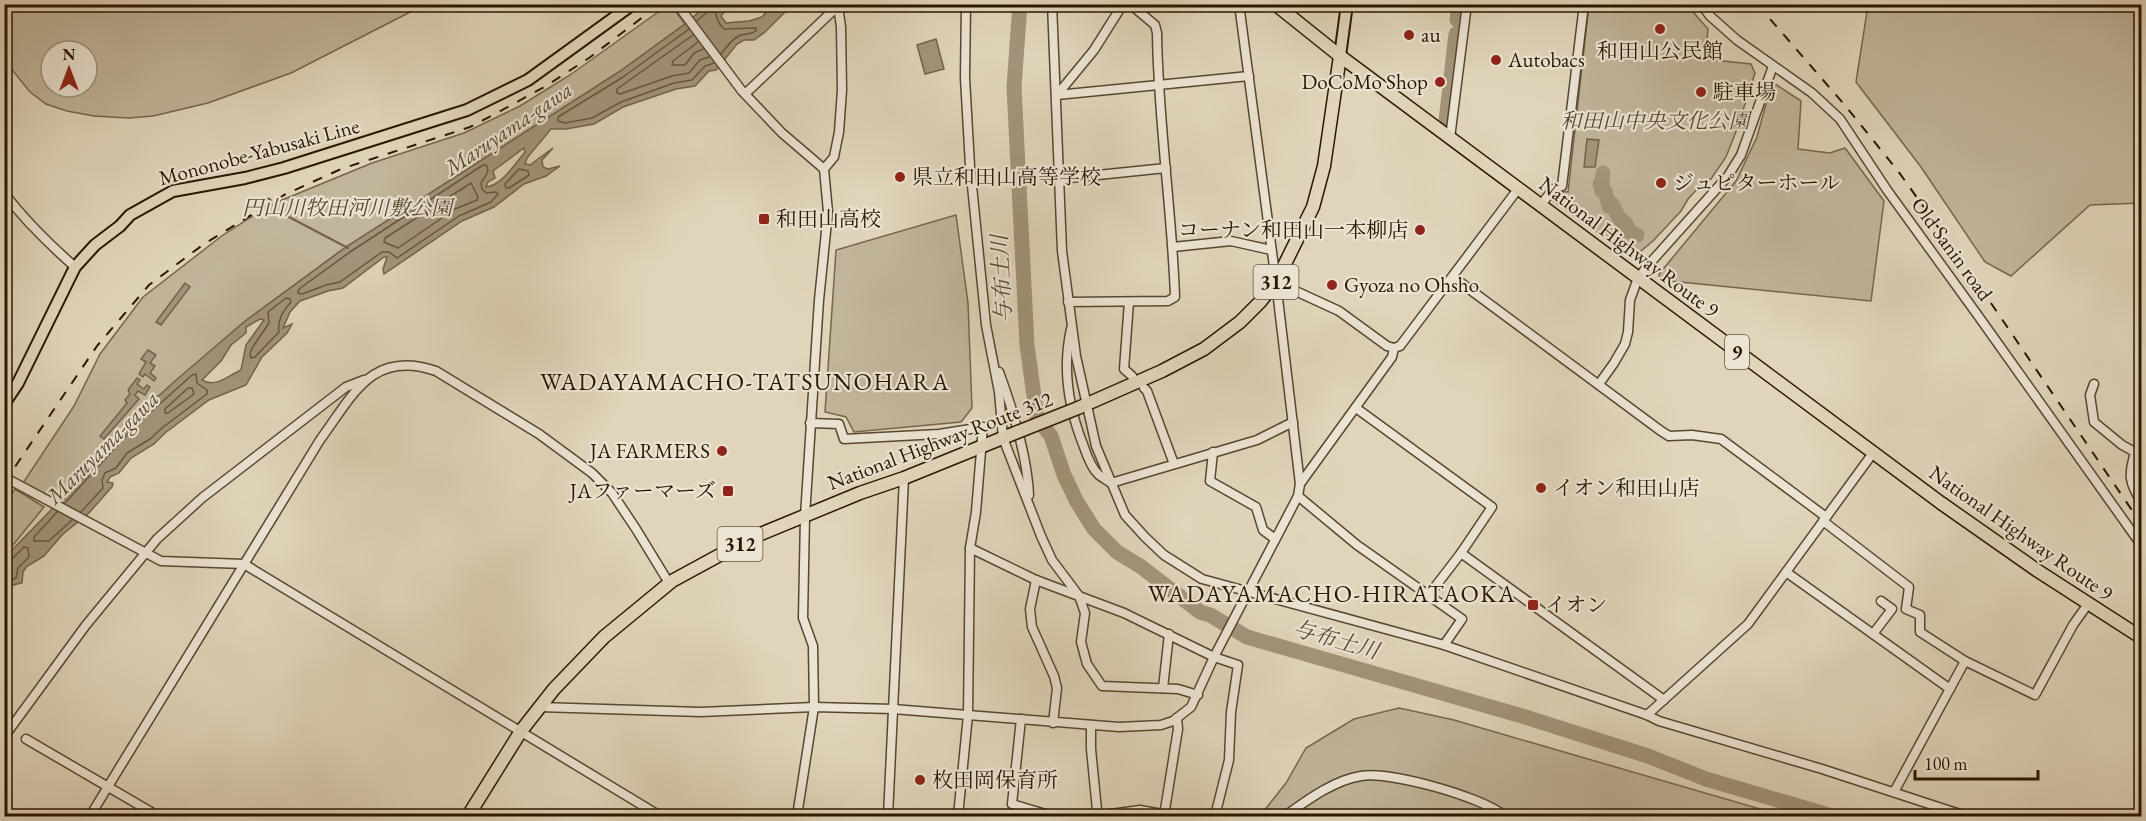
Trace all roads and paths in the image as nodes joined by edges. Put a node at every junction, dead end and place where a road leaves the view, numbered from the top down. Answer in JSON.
{"nodes":[{"id":1,"x":633,"y":4,"type":"edge"},
{"id":2,"x":677,"y":4,"type":"edge"},
{"id":3,"x":966,"y":4,"type":"edge"},
{"id":4,"x":1052,"y":4,"type":"edge"},
{"id":5,"x":1123,"y":4,"type":"edge"},
{"id":6,"x":1131,"y":4,"type":"edge"},
{"id":7,"x":1239,"y":4,"type":"edge"},
{"id":8,"x":1275,"y":4,"type":"edge"},
{"id":9,"x":1347,"y":4,"type":"edge"},
{"id":10,"x":1467,"y":4,"type":"edge"},
{"id":11,"x":1584,"y":4,"type":"edge"},
{"id":12,"x":1701,"y":4,"type":"edge"},
{"id":13,"x":839,"y":5,"type":"edge"},
{"id":14,"x":1340,"y":56,"type":"junction"},
{"id":15,"x":1773,"y":66,"type":"junction"},
{"id":16,"x":1249,"y":76,"type":"junction"},
{"id":17,"x":1158,"y":85,"type":"junction"},
{"id":18,"x":744,"y":92,"type":"junction"},
{"id":19,"x":1057,"y":95,"type":"junction"},
{"id":20,"x":1450,"y":138,"type":"junction"},
{"id":21,"x":1166,"y":168,"type":"junction"},
{"id":22,"x":824,"y":169,"type":"junction"},
{"id":23,"x":1059,"y":179,"type":"junction"},
{"id":24,"x":1518,"y":189,"type":"junction"},
{"id":25,"x":4,"y":193,"type":"edge"},
{"id":26,"x":1541,"y":205,"type":"junction"},
{"id":27,"x":1173,"y":247,"type":"junction"},
{"id":28,"x":1271,"y":250,"type":"junction"},
{"id":29,"x":75,"y":267,"type":"junction"},
{"id":30,"x":1453,"y":277,"type":"junction"},
{"id":31,"x":1638,"y":278,"type":"junction"},
{"id":32,"x":1276,"y":282,"type":"junction"},
{"id":33,"x":1068,"y":302,"type":"junction"},
{"id":34,"x":1129,"y":302,"type":"junction"},
{"id":35,"x":1072,"y":323,"type":"junction"},
{"id":36,"x":1394,"y":348,"type":"junction"},
{"id":37,"x":992,"y":351,"type":"junction"},
{"id":38,"x":1132,"y":376,"type":"dead end"},
{"id":39,"x":367,"y":379,"type":"junction"},
{"id":40,"x":1599,"y":384,"type":"junction"},
{"id":41,"x":2094,"y":384,"type":"dead end"},
{"id":42,"x":1144,"y":388,"type":"dead end"},
{"id":43,"x":4,"y":404,"type":"edge"},
{"id":44,"x":1082,"y":406,"type":"junction"},
{"id":45,"x":1356,"y":408,"type":"junction"},
{"id":46,"x":1293,"y":422,"type":"junction"},
{"id":47,"x":810,"y":423,"type":"junction"},
{"id":48,"x":1007,"y":436,"type":"junction"},
{"id":49,"x":982,"y":447,"type":"junction"},
{"id":50,"x":1214,"y":453,"type":"junction"},
{"id":51,"x":1874,"y":453,"type":"junction"},
{"id":52,"x":2138,"y":454,"type":"edge"},
{"id":53,"x":1174,"y":464,"type":"junction"},
{"id":54,"x":4,"y":477,"type":"edge"},
{"id":55,"x":904,"y":478,"type":"junction"},
{"id":56,"x":1111,"y":483,"type":"junction"},
{"id":57,"x":1300,"y":484,"type":"junction"},
{"id":58,"x":1298,"y":496,"type":"junction"},
{"id":59,"x":2142,"y":503,"type":"edge"},
{"id":60,"x":1030,"y":504,"type":"junction"},
{"id":61,"x":805,"y":516,"type":"junction"},
{"id":62,"x":1825,"y":519,"type":"junction"},
{"id":63,"x":1275,"y":539,"type":"junction"},
{"id":64,"x":2142,"y":546,"type":"edge"},
{"id":65,"x":970,"y":548,"type":"junction"},
{"id":66,"x":144,"y":553,"type":"junction"},
{"id":67,"x":1461,"y":553,"type":"junction"},
{"id":68,"x":244,"y":564,"type":"junction"},
{"id":69,"x":1786,"y":572,"type":"junction"},
{"id":70,"x":1036,"y":580,"type":"junction"},
{"id":71,"x":669,"y":583,"type":"junction"},
{"id":72,"x":1247,"y":593,"type":"junction"},
{"id":73,"x":1079,"y":596,"type":"junction"},
{"id":74,"x":1428,"y":596,"type":"junction"},
{"id":75,"x":1881,"y":601,"type":"dead end"},
{"id":76,"x":2088,"y":604,"type":"junction"},
{"id":77,"x":1169,"y":634,"type":"junction"},
{"id":78,"x":1873,"y":634,"type":"junction"},
{"id":79,"x":2142,"y":638,"type":"edge"},
{"id":80,"x":1444,"y":645,"type":"junction"},
{"id":81,"x":1214,"y":657,"type":"junction"},
{"id":82,"x":1965,"y":661,"type":"junction"},
{"id":83,"x":1163,"y":688,"type":"junction"},
{"id":84,"x":1950,"y":689,"type":"junction"},
{"id":85,"x":1198,"y":695,"type":"junction"},
{"id":86,"x":1664,"y":700,"type":"junction"},
{"id":87,"x":539,"y":706,"type":"junction"},
{"id":88,"x":814,"y":706,"type":"junction"},
{"id":89,"x":893,"y":709,"type":"junction"},
{"id":90,"x":968,"y":715,"type":"junction"},
{"id":91,"x":1647,"y":715,"type":"junction"},
{"id":92,"x":1177,"y":718,"type":"junction"},
{"id":93,"x":1021,"y":719,"type":"junction"},
{"id":94,"x":1053,"y":723,"type":"junction"},
{"id":95,"x":1091,"y":725,"type":"junction"},
{"id":96,"x":521,"y":732,"type":"junction"},
{"id":97,"x":4,"y":737,"type":"edge"},
{"id":98,"x":26,"y":739,"type":"dead end"},
{"id":99,"x":108,"y":786,"type":"junction"},
{"id":100,"x":1894,"y":792,"type":"junction"},
{"id":101,"x":90,"y":816,"type":"edge"},
{"id":102,"x":158,"y":816,"type":"edge"},
{"id":103,"x":468,"y":816,"type":"edge"},
{"id":104,"x":660,"y":816,"type":"edge"},
{"id":105,"x":797,"y":816,"type":"edge"},
{"id":106,"x":888,"y":816,"type":"edge"},
{"id":107,"x":958,"y":816,"type":"edge"},
{"id":108,"x":1052,"y":816,"type":"edge"},
{"id":109,"x":1096,"y":816,"type":"edge"},
{"id":110,"x":1167,"y":816,"type":"edge"},
{"id":111,"x":1215,"y":816,"type":"edge"},
{"id":112,"x":1285,"y":816,"type":"edge"},
{"id":113,"x":1505,"y":816,"type":"edge"},
{"id":114,"x":1966,"y":816,"type":"edge"}],
"edges":[{"from":1,"to":29,"type":"main road","name":"Mononobe-Yabusaki Line"},
{"from":2,"to":18,"type":"street"},
{"from":3,"to":37,"type":"street"},
{"from":4,"to":19,"type":"street"},
{"from":5,"to":19,"type":"street"},
{"from":6,"to":17,"type":"street"},
{"from":7,"to":16,"type":"street"},
{"from":8,"to":14,"type":"highway","name":"National Highway Route 9","number":"9"},
{"from":9,"to":14,"type":"main road"},
{"from":10,"to":20,"type":"street"},
{"from":11,"to":26,"type":"street"},
{"from":12,"to":15,"type":"street","name":"Old Sanin road"},
{"from":13,"to":18,"type":"street"},
{"from":13,"to":22,"type":"street"},
{"from":14,"to":20,"type":"highway","name":"National Highway Route 9","number":"9"},
{"from":14,"to":32,"type":"highway","name":"National Highway Route 312","number":"312"},
{"from":15,"to":31,"type":"street"},
{"from":15,"to":64,"type":"street","name":"Old Sanin road"},
{"from":16,"to":17,"type":"street"},
{"from":16,"to":28,"type":"street"},
{"from":17,"to":19,"type":"street"},
{"from":17,"to":21,"type":"street"},
{"from":18,"to":22,"type":"street"},
{"from":19,"to":23,"type":"street"},
{"from":20,"to":24,"type":"highway","name":"National Highway Route 9","number":"9"},
{"from":21,"to":23,"type":"street"},
{"from":21,"to":27,"type":"street"},
{"from":22,"to":47,"type":"street"},
{"from":23,"to":33,"type":"street"},
{"from":24,"to":26,"type":"highway","name":"National Highway Route 9","number":"9"},
{"from":24,"to":30,"type":"street"},
{"from":25,"to":29,"type":"street"},
{"from":26,"to":31,"type":"highway","name":"National Highway Route 9","number":"9"},
{"from":27,"to":28,"type":"street"},
{"from":27,"to":34,"type":"street"},
{"from":28,"to":32,"type":"street"},
{"from":29,"to":43,"type":"main road","name":"Mononobe-Yabusaki Line"},
{"from":30,"to":36,"type":"street"},
{"from":30,"to":40,"type":"street"},
{"from":31,"to":40,"type":"street"},
{"from":31,"to":51,"type":"highway","name":"National Highway Route 9","number":"9"},
{"from":32,"to":36,"type":"street"},
{"from":32,"to":44,"type":"highway","name":"National Highway Route 312","number":"312"},
{"from":32,"to":46,"type":"street"},
{"from":33,"to":34,"type":"street"},
{"from":33,"to":35,"type":"street"},
{"from":34,"to":38,"type":"street"},
{"from":35,"to":44,"type":"street"},
{"from":35,"to":56,"type":"street"},
{"from":36,"to":45,"type":"street"},
{"from":37,"to":48,"type":"street"},
{"from":37,"to":60,"type":"street"},
{"from":39,"to":66,"type":"street"},
{"from":39,"to":68,"type":"street"},
{"from":39,"to":71,"type":"street"},
{"from":40,"to":62,"type":"street"},
{"from":41,"to":52,"type":"street"},
{"from":42,"to":53,"type":"street"},
{"from":44,"to":48,"type":"highway","name":"National Highway Route 312","number":"312","bridge":true},
{"from":44,"to":56,"type":"street"},
{"from":45,"to":57,"type":"street"},
{"from":45,"to":67,"type":"street"},
{"from":46,"to":50,"type":"street"},
{"from":46,"to":57,"type":"street"},
{"from":47,"to":49,"type":"street"},
{"from":47,"to":61,"type":"street"},
{"from":48,"to":49,"type":"highway","name":"National Highway Route 312","number":"312"},
{"from":48,"to":60,"type":"street"},
{"from":49,"to":55,"type":"highway","name":"National Highway Route 312","number":"312"},
{"from":49,"to":65,"type":"street"},
{"from":50,"to":53,"type":"street"},
{"from":50,"to":63,"type":"street"},
{"from":51,"to":62,"type":"street"},
{"from":51,"to":76,"type":"highway","name":"National Highway Route 9","number":"9"},
{"from":52,"to":59,"type":"street"},
{"from":53,"to":56,"type":"street"},
{"from":54,"to":66,"type":"street"},
{"from":55,"to":61,"type":"highway","name":"National Highway Route 312","number":"312"},
{"from":55,"to":89,"type":"street"},
{"from":56,"to":72,"type":"street"},
{"from":57,"to":58,"type":"street"},
{"from":58,"to":63,"type":"street"},
{"from":58,"to":74,"type":"street"},
{"from":60,"to":73,"type":"street"},
{"from":61,"to":71,"type":"highway","name":"National Highway Route 312","number":"312"},
{"from":61,"to":88,"type":"street"},
{"from":62,"to":69,"type":"street"},
{"from":62,"to":82,"type":"street"},
{"from":63,"to":72,"type":"street"},
{"from":65,"to":70,"type":"street"},
{"from":65,"to":90,"type":"street"},
{"from":66,"to":68,"type":"street"},
{"from":66,"to":97,"type":"street"},
{"from":67,"to":74,"type":"street"},
{"from":67,"to":86,"type":"street"},
{"from":68,"to":96,"type":"street"},
{"from":68,"to":99,"type":"street"},
{"from":69,"to":78,"type":"street"},
{"from":69,"to":86,"type":"street"},
{"from":70,"to":73,"type":"street"},
{"from":70,"to":94,"type":"street"},
{"from":71,"to":87,"type":"highway","name":"National Highway Route 312","number":"312"},
{"from":72,"to":80,"type":"street"},
{"from":72,"to":81,"type":"street"},
{"from":73,"to":77,"type":"street"},
{"from":73,"to":83,"type":"street"},
{"from":74,"to":80,"type":"street"},
{"from":75,"to":78,"type":"street"},
{"from":76,"to":79,"type":"highway","name":"National Highway Route 9","number":"9"},
{"from":76,"to":82,"type":"street"},
{"from":77,"to":81,"type":"street"},
{"from":77,"to":83,"type":"street"},
{"from":78,"to":84,"type":"street"},
{"from":80,"to":91,"type":"street"},
{"from":81,"to":85,"type":"street"},
{"from":81,"to":111,"type":"street"},
{"from":82,"to":84,"type":"street"},
{"from":83,"to":85,"type":"street"},
{"from":84,"to":100,"type":"street"},
{"from":85,"to":92,"type":"street"},
{"from":86,"to":91,"type":"street"},
{"from":87,"to":88,"type":"street"},
{"from":87,"to":96,"type":"highway","name":"National Highway Route 312","number":"312"},
{"from":88,"to":89,"type":"street"},
{"from":88,"to":105,"type":"street"},
{"from":89,"to":90,"type":"street"},
{"from":89,"to":106,"type":"street"},
{"from":90,"to":93,"type":"street"},
{"from":90,"to":107,"type":"street"},
{"from":91,"to":100,"type":"street"},
{"from":92,"to":95,"type":"street"},
{"from":92,"to":110,"type":"street"},
{"from":93,"to":94,"type":"street"},
{"from":93,"to":108,"type":"street"},
{"from":94,"to":95,"type":"street"},
{"from":95,"to":109,"type":"street"},
{"from":96,"to":103,"type":"highway","name":"National Highway Route 312","number":"312"},
{"from":96,"to":104,"type":"street"},
{"from":98,"to":99,"type":"street"},
{"from":99,"to":101,"type":"street"},
{"from":99,"to":102,"type":"street"},
{"from":100,"to":114,"type":"street"},
{"from":109,"to":110,"type":"street"},
{"from":112,"to":113,"type":"street"}]}
